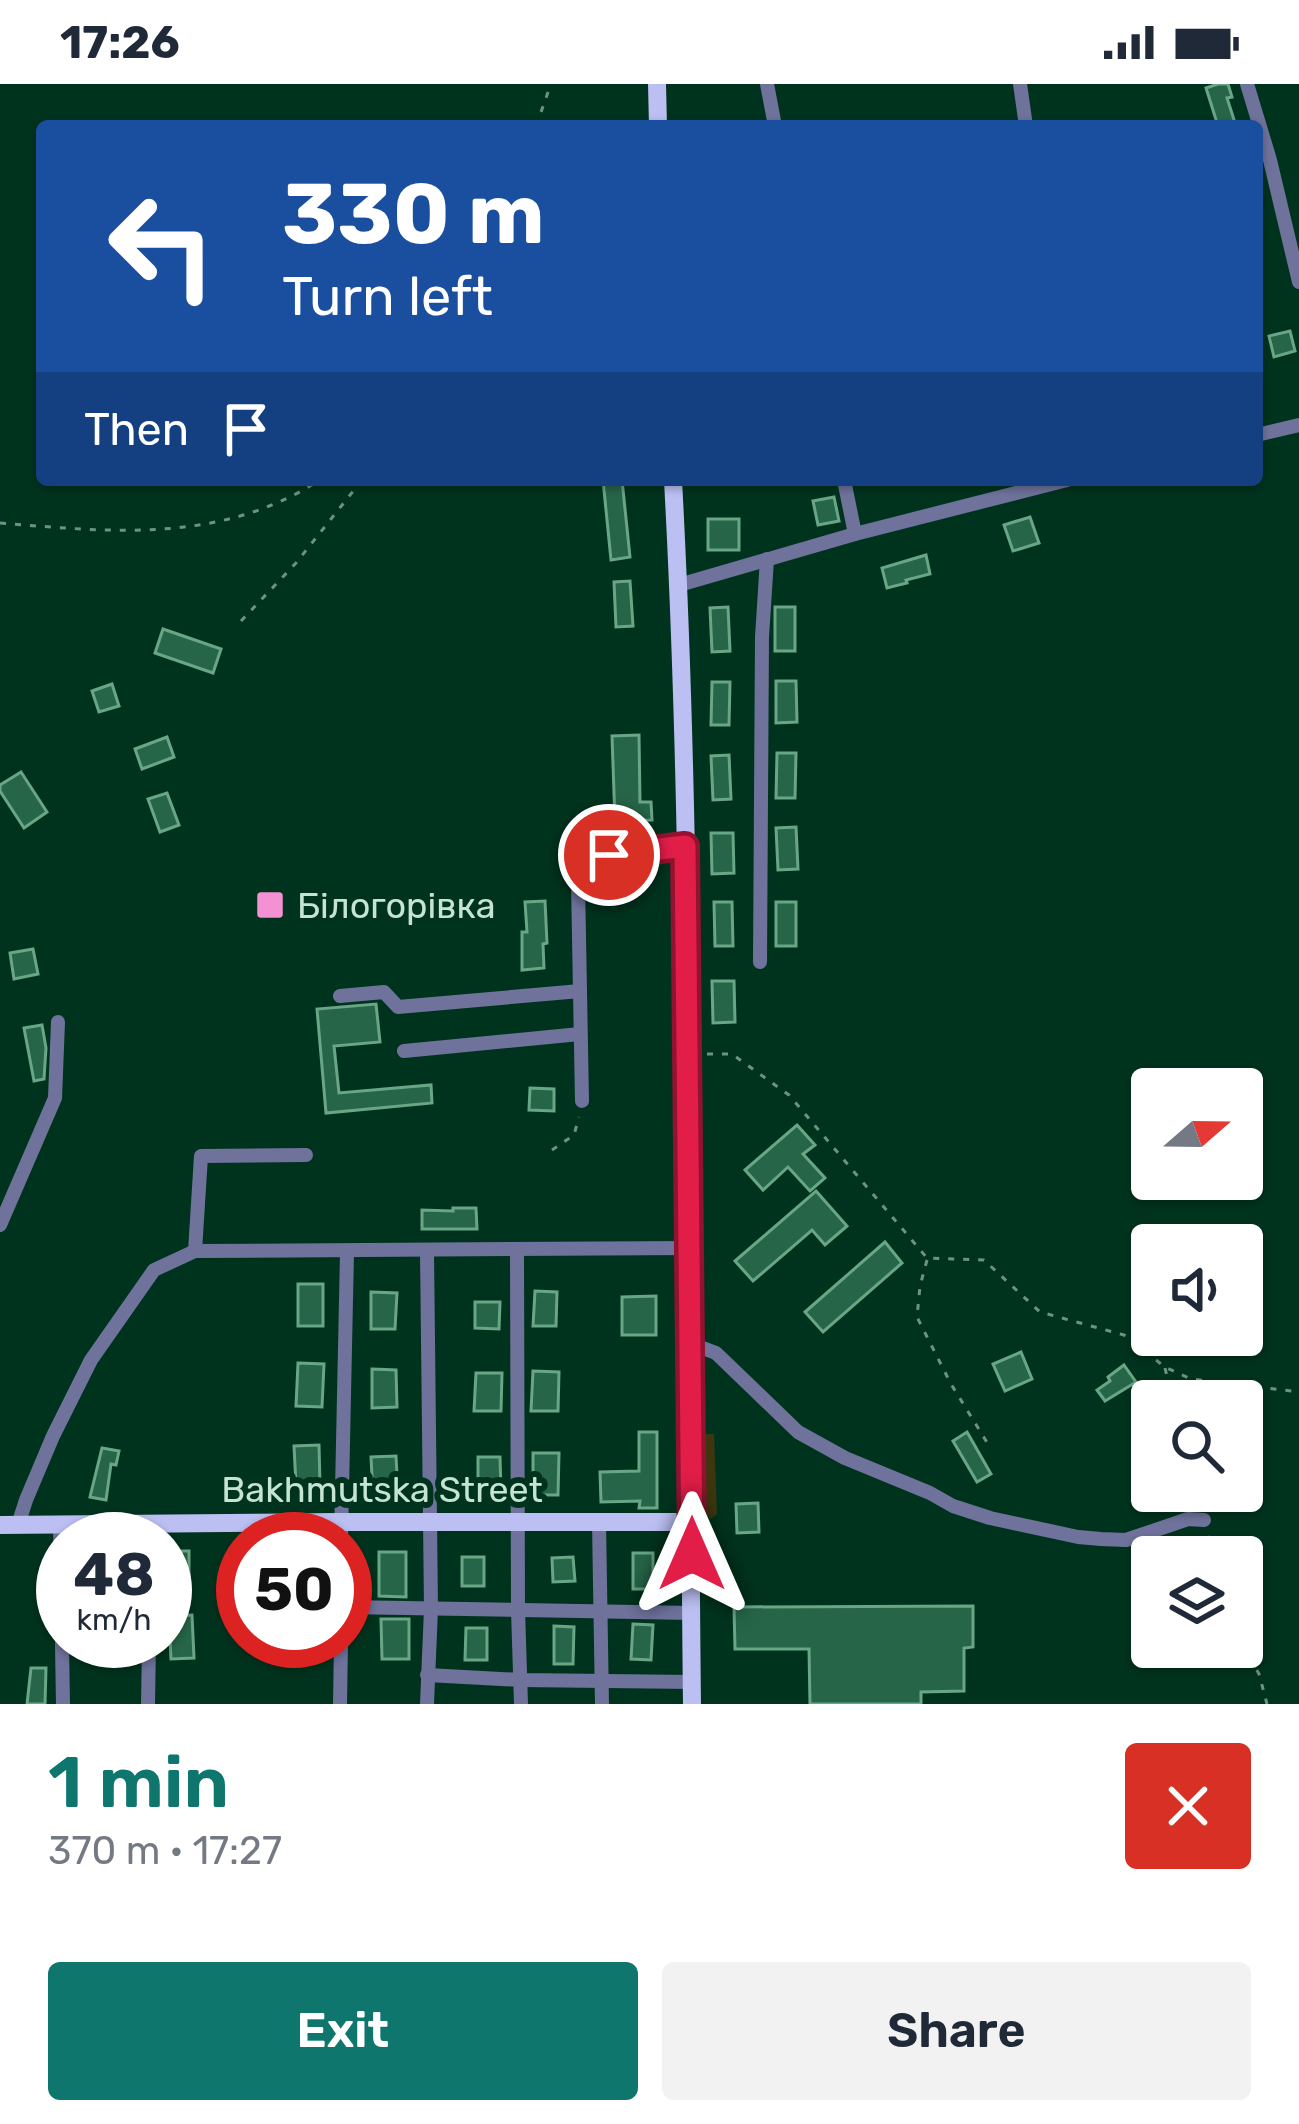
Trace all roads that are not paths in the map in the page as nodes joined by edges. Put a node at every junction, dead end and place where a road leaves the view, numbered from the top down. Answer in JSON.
{"nodes":[{"id":1,"x":656,"y":84,"type":"edge"},
{"id":2,"x":767,"y":84,"type":"edge"},
{"id":3,"x":1020,"y":84,"type":"edge"},
{"id":4,"x":1247,"y":84,"type":"edge"},
{"id":5,"x":658,"y":120,"type":"edge"},
{"id":6,"x":774,"y":120,"type":"edge"},
{"id":7,"x":1025,"y":120,"type":"edge"},
{"id":8,"x":1258,"y":120,"type":"edge"},
{"id":9,"x":1263,"y":137,"type":"edge"},
{"id":10,"x":1299,"y":282,"type":"edge"},
{"id":11,"x":1299,"y":425,"type":"edge"},
{"id":12,"x":1263,"y":434,"type":"edge"},
{"id":13,"x":673,"y":486,"type":"edge"},
{"id":14,"x":845,"y":486,"type":"edge"},
{"id":15,"x":1043,"y":486,"type":"edge"},
{"id":16,"x":855,"y":534,"type":"junction"},
{"id":17,"x":767,"y":559,"type":"junction"},
{"id":18,"x":679,"y":585,"type":"junction"},
{"id":19,"x":685,"y":846,"type":"junction"},
{"id":20,"x":760,"y":962,"type":"dead end"},
{"id":21,"x":580,"y":991,"type":"junction"},
{"id":22,"x":340,"y":995,"type":"dead end"},
{"id":23,"x":58,"y":1022,"type":"dead end"},
{"id":24,"x":580,"y":1034,"type":"junction"},
{"id":25,"x":404,"y":1051,"type":"dead end"},
{"id":26,"x":582,"y":1101,"type":"road end"},
{"id":27,"x":306,"y":1155,"type":"dead end"},
{"id":28,"x":0,"y":1225,"type":"edge"},
{"id":29,"x":690,"y":1249,"type":"junction"},
{"id":30,"x":427,"y":1250,"type":"junction"},
{"id":31,"x":517,"y":1250,"type":"junction"},
{"id":32,"x":195,"y":1251,"type":"junction"},
{"id":33,"x":346,"y":1252,"type":"junction"},
{"id":34,"x":690,"y":1346,"type":"junction"},
{"id":35,"x":341,"y":1512,"type":"edge"},
{"id":36,"x":429,"y":1515,"type":"junction"},
{"id":37,"x":1204,"y":1520,"type":"dead end"},
{"id":38,"x":599,"y":1522,"type":"junction"},
{"id":39,"x":691,"y":1522,"type":"junction"},
{"id":40,"x":518,"y":1523,"type":"junction"},
{"id":41,"x":372,"y":1525,"type":"edge"},
{"id":42,"x":9,"y":1526,"type":"edge"},
{"id":43,"x":372,"y":1608,"type":"edge"},
{"id":44,"x":431,"y":1609,"type":"junction"},
{"id":45,"x":518,"y":1610,"type":"junction"},
{"id":46,"x":600,"y":1612,"type":"junction"},
{"id":47,"x":692,"y":1613,"type":"junction"},
{"id":48,"x":62,"y":1668,"type":"edge"},
{"id":49,"x":149,"y":1668,"type":"edge"},
{"id":50,"x":341,"y":1668,"type":"edge"},
{"id":51,"x":427,"y":1675,"type":"junction"},
{"id":52,"x":521,"y":1680,"type":"junction"},
{"id":53,"x":602,"y":1681,"type":"junction"},
{"id":54,"x":692,"y":1682,"type":"junction"},
{"id":55,"x":63,"y":1704,"type":"edge"},
{"id":56,"x":148,"y":1704,"type":"edge"},
{"id":57,"x":340,"y":1704,"type":"edge"},
{"id":58,"x":428,"y":1704,"type":"edge"},
{"id":59,"x":521,"y":1704,"type":"edge"},
{"id":60,"x":602,"y":1704,"type":"edge"},
{"id":61,"x":692,"y":1704,"type":"edge"}],
"edges":[{"from":1,"to":5,"type":"main road"},
{"from":2,"to":6,"type":"street"},
{"from":3,"to":7,"type":"street"},
{"from":4,"to":8,"type":"street"},
{"from":9,"to":10,"type":"street"},
{"from":11,"to":12,"type":"street"},
{"from":13,"to":18,"type":"main road"},
{"from":14,"to":16,"type":"street"},
{"from":15,"to":16,"type":"street"},
{"from":16,"to":17,"type":"street"},
{"from":17,"to":18,"type":"street"},
{"from":17,"to":20,"type":"street"},
{"from":18,"to":19,"type":"main road"},
{"from":19,"to":21,"type":"street"},
{"from":19,"to":29,"type":"main road"},
{"from":21,"to":22,"type":"street"},
{"from":21,"to":24,"type":"street"},
{"from":23,"to":28,"type":"street"},
{"from":24,"to":25,"type":"street"},
{"from":24,"to":26,"type":"street"},
{"from":27,"to":32,"type":"street"},
{"from":29,"to":31,"type":"street"},
{"from":29,"to":34,"type":"main road"},
{"from":30,"to":31,"type":"street"},
{"from":30,"to":33,"type":"street"},
{"from":30,"to":36,"type":"street"},
{"from":31,"to":40,"type":"street"},
{"from":32,"to":33,"type":"street"},
{"from":32,"to":42,"type":"street"},
{"from":33,"to":35,"type":"street"},
{"from":34,"to":37,"type":"street"},
{"from":34,"to":39,"type":"main road"},
{"from":36,"to":40,"type":"main road","name":"Bakhmutska Street"},
{"from":36,"to":41,"type":"main road","name":"Bakhmutska Street"},
{"from":36,"to":44,"type":"street"},
{"from":38,"to":39,"type":"main road","name":"Bakhmutska Street"},
{"from":38,"to":40,"type":"main road","name":"Bakhmutska Street"},
{"from":38,"to":46,"type":"street"},
{"from":39,"to":47,"type":"main road"},
{"from":40,"to":45,"type":"street"},
{"from":43,"to":44,"type":"street"},
{"from":44,"to":45,"type":"street"},
{"from":44,"to":51,"type":"street"},
{"from":45,"to":46,"type":"street"},
{"from":45,"to":52,"type":"street"},
{"from":46,"to":47,"type":"street"},
{"from":46,"to":53,"type":"street"},
{"from":47,"to":54,"type":"main road"},
{"from":48,"to":55,"type":"street"},
{"from":49,"to":56,"type":"street"},
{"from":50,"to":57,"type":"street"},
{"from":51,"to":52,"type":"street"},
{"from":51,"to":58,"type":"street"},
{"from":52,"to":53,"type":"street"},
{"from":52,"to":59,"type":"street"},
{"from":53,"to":54,"type":"street"},
{"from":53,"to":60,"type":"street"},
{"from":54,"to":61,"type":"main road"}]}
